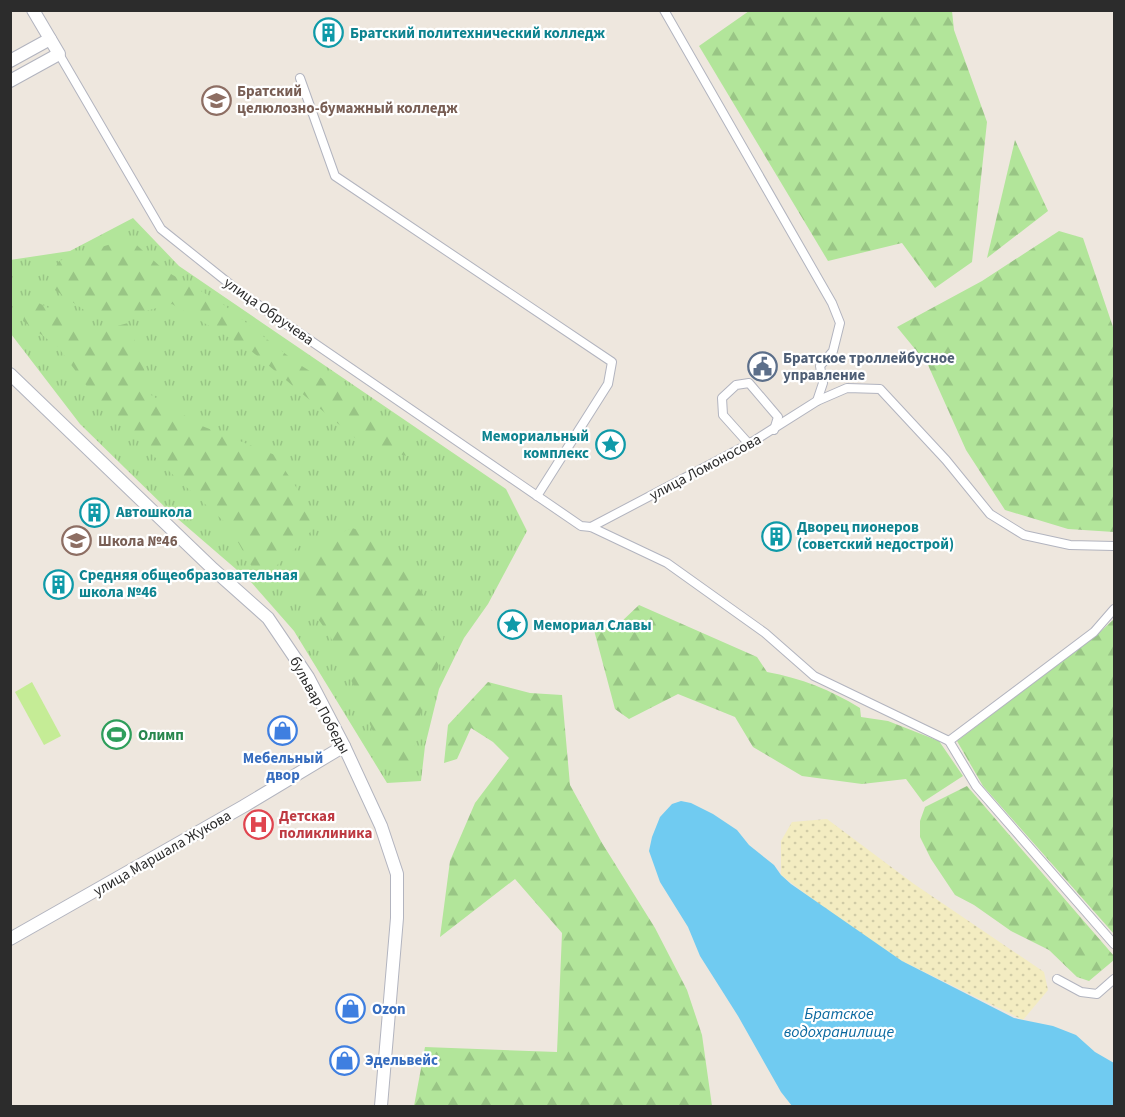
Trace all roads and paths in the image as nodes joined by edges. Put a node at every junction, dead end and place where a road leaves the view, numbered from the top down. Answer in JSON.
{"nodes":[{"id":1,"x":33,"y":10,"type":"edge"},
{"id":2,"x":664,"y":10,"type":"edge"},
{"id":3,"x":50,"y":39,"type":"junction"},
{"id":4,"x":59,"y":54,"type":"junction"},
{"id":5,"x":10,"y":61,"type":"edge"},
{"id":6,"x":300,"y":78,"type":"dead end"},
{"id":7,"x":10,"y":81,"type":"edge"},
{"id":8,"x":10,"y":374,"type":"edge"},
{"id":9,"x":817,"y":401,"type":"junction"},
{"id":10,"x":774,"y":430,"type":"junction"},
{"id":11,"x":749,"y":444,"type":"junction"},
{"id":12,"x":537,"y":496,"type":"junction"},
{"id":13,"x":591,"y":527,"type":"junction"},
{"id":14,"x":1114,"y":546,"type":"edge"},
{"id":15,"x":1114,"y":609,"type":"edge"},
{"id":16,"x":949,"y":741,"type":"junction"},
{"id":17,"x":344,"y":746,"type":"junction"},
{"id":18,"x":10,"y":939,"type":"edge"},
{"id":19,"x":1114,"y":944,"type":"edge"},
{"id":20,"x":1057,"y":979,"type":"dead end"},
{"id":21,"x":1114,"y":979,"type":"edge"},
{"id":22,"x":381,"y":1107,"type":"edge"}],
"edges":[{"from":1,"to":3,"type":"street","name":"улица Обручева"},
{"from":2,"to":9,"type":"street"},
{"from":3,"to":4,"type":"street","name":"улица Обручева"},
{"from":3,"to":5,"type":"street"},
{"from":4,"to":7,"type":"street"},
{"from":4,"to":12,"type":"street","name":"улица Обручева"},
{"from":6,"to":12,"type":"street"},
{"from":8,"to":17,"type":"street","name":"бульвар Победы"},
{"from":9,"to":10,"type":"street","name":"улица Ломоносова"},
{"from":9,"to":14,"type":"street","name":"улица Ломоносова"},
{"from":10,"to":11,"type":"street","name":"улица Ломоносова"},
{"from":10,"to":11,"type":"street"},
{"from":11,"to":13,"type":"street","name":"улица Ломоносова"},
{"from":12,"to":13,"type":"street","name":"улица Обручева"},
{"from":13,"to":16,"type":"street","name":"улица Обручева"},
{"from":15,"to":16,"type":"street"},
{"from":16,"to":19,"type":"street"},
{"from":17,"to":18,"type":"street","name":"улица Маршала Жукова"},
{"from":17,"to":22,"type":"street","name":"бульвар Победы"},
{"from":20,"to":21,"type":"street"}]}
